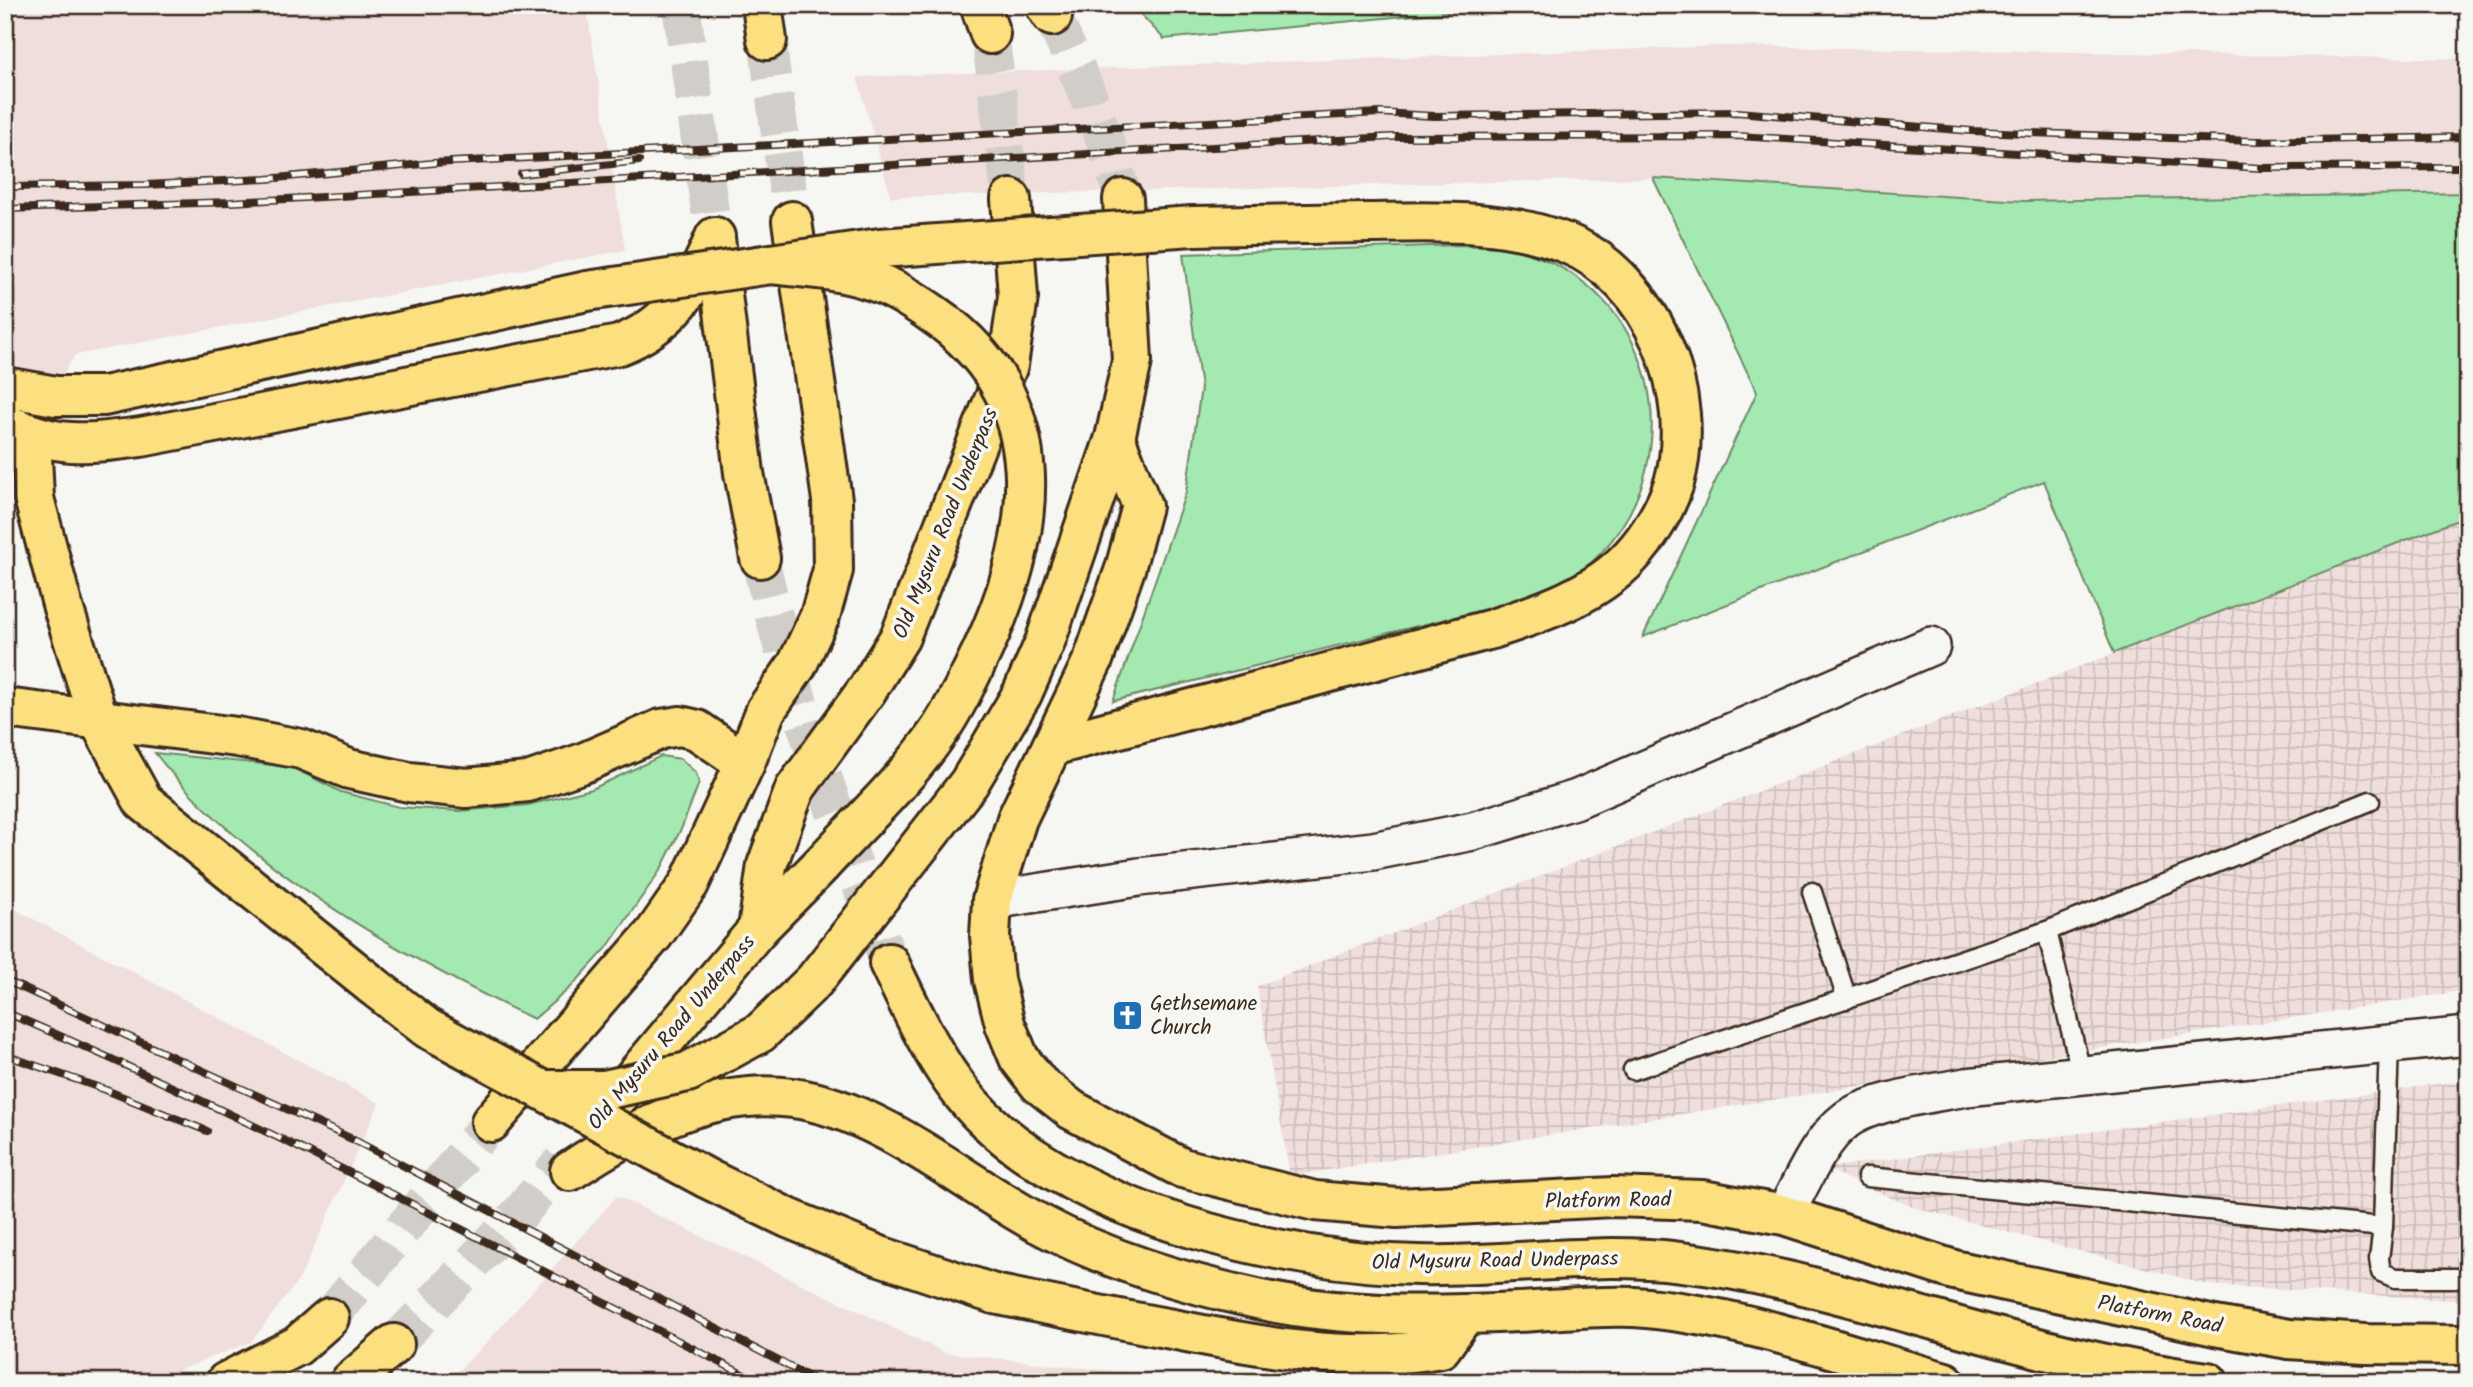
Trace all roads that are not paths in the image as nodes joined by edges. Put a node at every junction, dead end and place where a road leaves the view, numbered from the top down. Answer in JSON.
{"nodes":[{"id":1,"x":1011,"y":198,"type":"tunnel mouth"},
{"id":2,"x":1124,"y":199,"type":"tunnel mouth"},
{"id":3,"x":792,"y":221,"type":"tunnel mouth"},
{"id":4,"x":769,"y":264,"type":"junction"},
{"id":5,"x":5,"y":387,"type":"edge"},
{"id":6,"x":18,"y":429,"type":"edge"},
{"id":7,"x":1115,"y":438,"type":"junction"},
{"id":8,"x":760,"y":558,"type":"tunnel mouth"},
{"id":9,"x":1931,"y":646,"type":"dead end"},
{"id":10,"x":5,"y":708,"type":"edge"},
{"id":11,"x":99,"y":721,"type":"junction"},
{"id":12,"x":1052,"y":746,"type":"junction"},
{"id":13,"x":746,"y":763,"type":"junction"},
{"id":14,"x":2370,"y":801,"type":"dead end"},
{"id":15,"x":1812,"y":892,"type":"dead end"},
{"id":16,"x":992,"y":900,"type":"junction"},
{"id":17,"x":758,"y":929,"type":"junction"},
{"id":18,"x":2047,"y":931,"type":"junction"},
{"id":19,"x":889,"y":963,"type":"tunnel mouth"},
{"id":20,"x":1847,"y":999,"type":"junction"},
{"id":21,"x":2468,"y":1036,"type":"edge"},
{"id":22,"x":2389,"y":1044,"type":"junction"},
{"id":23,"x":1633,"y":1070,"type":"dead end"},
{"id":24,"x":2082,"y":1076,"type":"junction"},
{"id":25,"x":546,"y":1090,"type":"junction"},
{"id":26,"x":492,"y":1122,"type":"tunnel mouth"},
{"id":27,"x":1867,"y":1177,"type":"dead end"},
{"id":28,"x":1784,"y":1215,"type":"junction"},
{"id":29,"x":2383,"y":1227,"type":"junction"},
{"id":30,"x":2468,"y":1278,"type":"edge"},
{"id":31,"x":1465,"y":1314,"type":"junction"},
{"id":32,"x":329,"y":1318,"type":"tunnel mouth"},
{"id":33,"x":394,"y":1344,"type":"tunnel mouth"},
{"id":34,"x":2468,"y":1345,"type":"edge"},
{"id":35,"x":226,"y":1382,"type":"edge"},
{"id":36,"x":350,"y":1382,"type":"edge"},
{"id":37,"x":1945,"y":1382,"type":"edge"},
{"id":38,"x":2208,"y":1382,"type":"edge"}],
"edges":[{"from":1,"to":17,"type":"main road","name":"Old Mysuru Road Underpass"},
{"from":2,"to":7,"type":"main road"},
{"from":3,"to":13,"type":"main road"},
{"from":4,"to":5,"type":"main road","bridge":true},
{"from":4,"to":12,"type":"main road","bridge":true},
{"from":4,"to":17,"type":"main road","bridge":true},
{"from":6,"to":8,"type":"main road"},
{"from":6,"to":11,"type":"main road"},
{"from":7,"to":12,"type":"main road","name":"Platform Road"},
{"from":7,"to":25,"type":"main road","bridge":true},
{"from":9,"to":16,"type":"street"},
{"from":10,"to":11,"type":"main road"},
{"from":11,"to":13,"type":"main road"},
{"from":11,"to":25,"type":"main road","bridge":true},
{"from":12,"to":16,"type":"main road","name":"Platform Road"},
{"from":13,"to":26,"type":"main road"},
{"from":14,"to":18,"type":"lane"},
{"from":15,"to":20,"type":"lane"},
{"from":16,"to":28,"type":"main road","name":"Platform Road"},
{"from":17,"to":31,"type":"main road","name":"Old Mysuru Road Underpass"},
{"from":18,"to":20,"type":"lane"},
{"from":18,"to":24,"type":"lane"},
{"from":19,"to":38,"type":"main road","name":"Old Mysuru Road Underpass"},
{"from":20,"to":23,"type":"lane"},
{"from":21,"to":22,"type":"street"},
{"from":22,"to":24,"type":"street"},
{"from":22,"to":29,"type":"lane"},
{"from":24,"to":28,"type":"street"},
{"from":25,"to":31,"type":"main road","bridge":true},
{"from":27,"to":29,"type":"lane"},
{"from":28,"to":34,"type":"main road","name":"Platform Road"},
{"from":29,"to":30,"type":"lane"},
{"from":31,"to":37,"type":"main road"},
{"from":32,"to":35,"type":"main road"},
{"from":33,"to":36,"type":"main road"}]}
